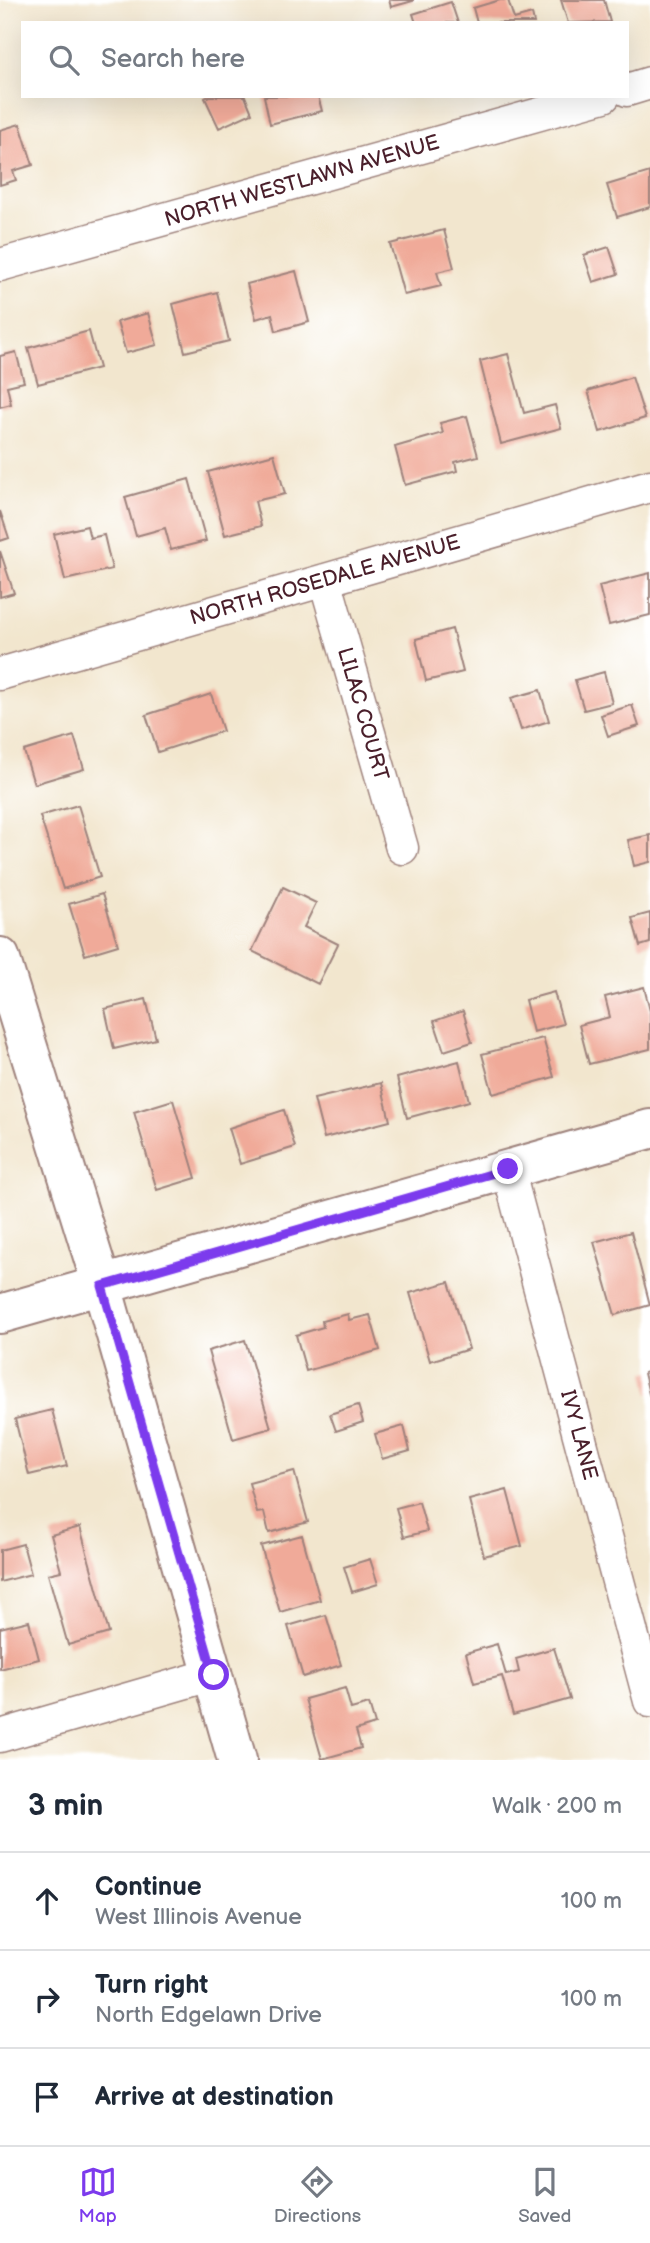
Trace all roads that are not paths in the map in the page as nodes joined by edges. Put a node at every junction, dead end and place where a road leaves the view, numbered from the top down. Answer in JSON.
{"nodes":[{"id":1,"x":650,"y":83,"type":"edge"},
{"id":2,"x":629,"y":89,"type":"edge"},
{"id":3,"x":597,"y":98,"type":"edge"},
{"id":4,"x":0,"y":265,"type":"edge"},
{"id":5,"x":650,"y":486,"type":"edge"},
{"id":6,"x":325,"y":580,"type":"junction"},
{"id":7,"x":0,"y":674,"type":"edge"},
{"id":8,"x":402,"y":848,"type":"dead end"},
{"id":9,"x":0,"y":957,"type":"edge"},
{"id":10,"x":650,"y":1129,"type":"edge"},
{"id":11,"x":508,"y":1169,"type":"junction"},
{"id":12,"x":102,"y":1286,"type":"junction"},
{"id":13,"x":0,"y":1314,"type":"edge"},
{"id":14,"x":214,"y":1675,"type":"junction"},
{"id":15,"x":650,"y":1701,"type":"edge"},
{"id":16,"x":0,"y":1736,"type":"edge"},
{"id":17,"x":237,"y":1760,"type":"edge"}],
"edges":[{"from":1,"to":2,"type":"street"},
{"from":3,"to":4,"type":"street","name":"NORTH WESTLAWN AVENUE"},
{"from":5,"to":6,"type":"street","name":"NORTH ROSEDALE AVENUE"},
{"from":6,"to":7,"type":"street","name":"NORTH ROSEDALE AVENUE"},
{"from":6,"to":8,"type":"street","name":"LILAC COURT"},
{"from":9,"to":12,"type":"street"},
{"from":10,"to":11,"type":"street"},
{"from":11,"to":12,"type":"street"},
{"from":11,"to":15,"type":"street","name":"IVY LANE"},
{"from":12,"to":13,"type":"street"},
{"from":12,"to":14,"type":"street"},
{"from":14,"to":16,"type":"street"},
{"from":14,"to":17,"type":"street"}]}
